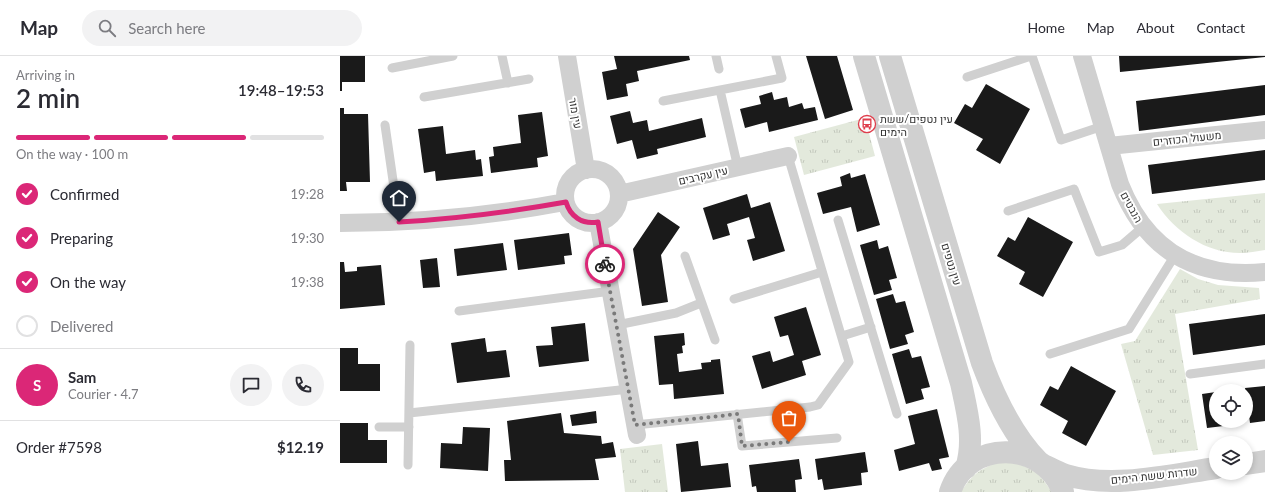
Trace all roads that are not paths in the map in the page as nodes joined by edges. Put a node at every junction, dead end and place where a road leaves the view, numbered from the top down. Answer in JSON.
{"nodes":[{"id":1,"x":453,"y":56,"type":"edge"},
{"id":2,"x":502,"y":56,"type":"edge"},
{"id":3,"x":567,"y":56,"type":"edge"},
{"id":4,"x":716,"y":56,"type":"edge"},
{"id":5,"x":776,"y":56,"type":"edge"},
{"id":6,"x":864,"y":56,"type":"edge"},
{"id":7,"x":890,"y":56,"type":"edge"},
{"id":8,"x":1032,"y":56,"type":"edge"},
{"id":9,"x":1082,"y":56,"type":"edge"},
{"id":10,"x":415,"y":60,"type":"edge"},
{"id":11,"x":392,"y":68,"type":"dead end"},
{"id":12,"x":719,"y":70,"type":"dead end"},
{"id":13,"x":967,"y":77,"type":"dead end"},
{"id":14,"x":529,"y":80,"type":"dead end"},
{"id":15,"x":508,"y":83,"type":"junction"},
{"id":16,"x":720,"y":90,"type":"junction"},
{"id":17,"x":424,"y":97,"type":"dead end"},
{"id":18,"x":663,"y":101,"type":"dead end"},
{"id":19,"x":385,"y":125,"type":"dead end"},
{"id":20,"x":1103,"y":126,"type":"junction"},
{"id":21,"x":1265,"y":130,"type":"edge"},
{"id":22,"x":1109,"y":146,"type":"junction"},
{"id":23,"x":788,"y":156,"type":"joint"},
{"id":24,"x":738,"y":168,"type":"junction"},
{"id":25,"x":586,"y":170,"type":"junction"},
{"id":26,"x":619,"y":194,"type":"junction"},
{"id":27,"x":566,"y":202,"type":"junction"},
{"id":28,"x":1008,"y":211,"type":"dead end"},
{"id":29,"x":838,"y":220,"type":"dead end"},
{"id":30,"x":399,"y":222,"type":"junction"},
{"id":31,"x":598,"y":222,"type":"junction"},
{"id":32,"x":340,"y":223,"type":"edge"},
{"id":33,"x":1143,"y":227,"type":"junction"},
{"id":34,"x":1175,"y":255,"type":"junction"},
{"id":35,"x":684,"y":256,"type":"dead end"},
{"id":36,"x":822,"y":272,"type":"junction"},
{"id":37,"x":1265,"y":272,"type":"edge"},
{"id":38,"x":611,"y":291,"type":"junction"},
{"id":39,"x":734,"y":299,"type":"dead end"},
{"id":40,"x":701,"y":303,"type":"junction"},
{"id":41,"x":459,"y":311,"type":"dead end"},
{"id":42,"x":617,"y":325,"type":"junction"},
{"id":43,"x":870,"y":327,"type":"junction"},
{"id":44,"x":842,"y":336,"type":"junction"},
{"id":45,"x":715,"y":340,"type":"dead end"},
{"id":46,"x":410,"y":345,"type":"dead end"},
{"id":47,"x":1050,"y":354,"type":"dead end"},
{"id":48,"x":1265,"y":364,"type":"edge"},
{"id":49,"x":1190,"y":374,"type":"dead end"},
{"id":50,"x":629,"y":389,"type":"junction"},
{"id":51,"x":409,"y":413,"type":"junction"},
{"id":52,"x":738,"y":414,"type":"junction"},
{"id":53,"x":897,"y":414,"type":"dead end"},
{"id":54,"x":409,"y":427,"type":"junction"},
{"id":55,"x":379,"y":428,"type":"dead end"},
{"id":56,"x":636,"y":430,"type":"joint"},
{"id":57,"x":836,"y":438,"type":"dead end"},
{"id":58,"x":1265,"y":461,"type":"edge"},
{"id":59,"x":1253,"y":463,"type":"edge"},
{"id":60,"x":1042,"y":464,"type":"junction"},
{"id":61,"x":408,"y":465,"type":"dead end"},
{"id":62,"x":1209,"y":469,"type":"edge"},
{"id":63,"x":958,"y":480,"type":"edge"},
{"id":64,"x":934,"y":492,"type":"edge"},
{"id":65,"x":1063,"y":492,"type":"edge"}],
"edges":[{"from":1,"to":10,"type":"lane"},
{"from":2,"to":15,"type":"lane"},
{"from":3,"to":25,"type":"street","name":"עין מור"},
{"from":4,"to":12,"type":"lane"},
{"from":5,"to":16,"type":"lane"},
{"from":6,"to":63,"type":"street"},
{"from":7,"to":60,"type":"street","name":"עין נטפים"},
{"from":8,"to":13,"type":"lane"},
{"from":8,"to":20,"type":"lane"},
{"from":9,"to":20,"type":"street","name":"הנבטים"},
{"from":10,"to":11,"type":"lane"},
{"from":14,"to":15,"type":"lane"},
{"from":15,"to":17,"type":"lane"},
{"from":16,"to":18,"type":"lane"},
{"from":16,"to":24,"type":"lane"},
{"from":19,"to":30,"type":"lane"},
{"from":20,"to":22,"type":"street","name":"הנבטים"},
{"from":21,"to":22,"type":"street","name":"משעול הכוזרים"},
{"from":22,"to":33,"type":"street","name":"הנבטים"},
{"from":23,"to":24,"type":"street","name":"עין עקרבים"},
{"from":23,"to":36,"type":"lane"},
{"from":24,"to":26,"type":"street","name":"עין עקרבים"},
{"from":25,"to":26,"type":"street"},
{"from":25,"to":27,"type":"street"},
{"from":26,"to":31,"type":"street"},
{"from":27,"to":30,"type":"street"},
{"from":27,"to":31,"type":"street"},
{"from":28,"to":33,"type":"lane"},
{"from":29,"to":43,"type":"lane"},
{"from":30,"to":32,"type":"street"},
{"from":31,"to":38,"type":"street"},
{"from":33,"to":34,"type":"street","name":"הנבטים"},
{"from":34,"to":37,"type":"street","name":"הנבטים"},
{"from":34,"to":47,"type":"lane"},
{"from":35,"to":40,"type":"lane"},
{"from":36,"to":39,"type":"lane"},
{"from":36,"to":44,"type":"lane"},
{"from":38,"to":41,"type":"lane"},
{"from":38,"to":42,"type":"street"},
{"from":40,"to":42,"type":"lane"},
{"from":40,"to":45,"type":"lane"},
{"from":42,"to":50,"type":"street"},
{"from":43,"to":44,"type":"lane"},
{"from":43,"to":53,"type":"lane"},
{"from":44,"to":52,"type":"lane"},
{"from":46,"to":51,"type":"lane"},
{"from":48,"to":49,"type":"lane"},
{"from":50,"to":51,"type":"lane"},
{"from":50,"to":56,"type":"street"},
{"from":51,"to":54,"type":"lane"},
{"from":52,"to":56,"type":"lane"},
{"from":52,"to":57,"type":"lane"},
{"from":54,"to":55,"type":"lane"},
{"from":54,"to":61,"type":"lane"},
{"from":58,"to":59,"type":"street"},
{"from":60,"to":62,"type":"street","name":"שדרות ששת הימים"},
{"from":60,"to":63,"type":"street","name":"שדרות ששת הימים"},
{"from":60,"to":65,"type":"street","name":"עין נטפים"},
{"from":63,"to":64,"type":"street"}]}
